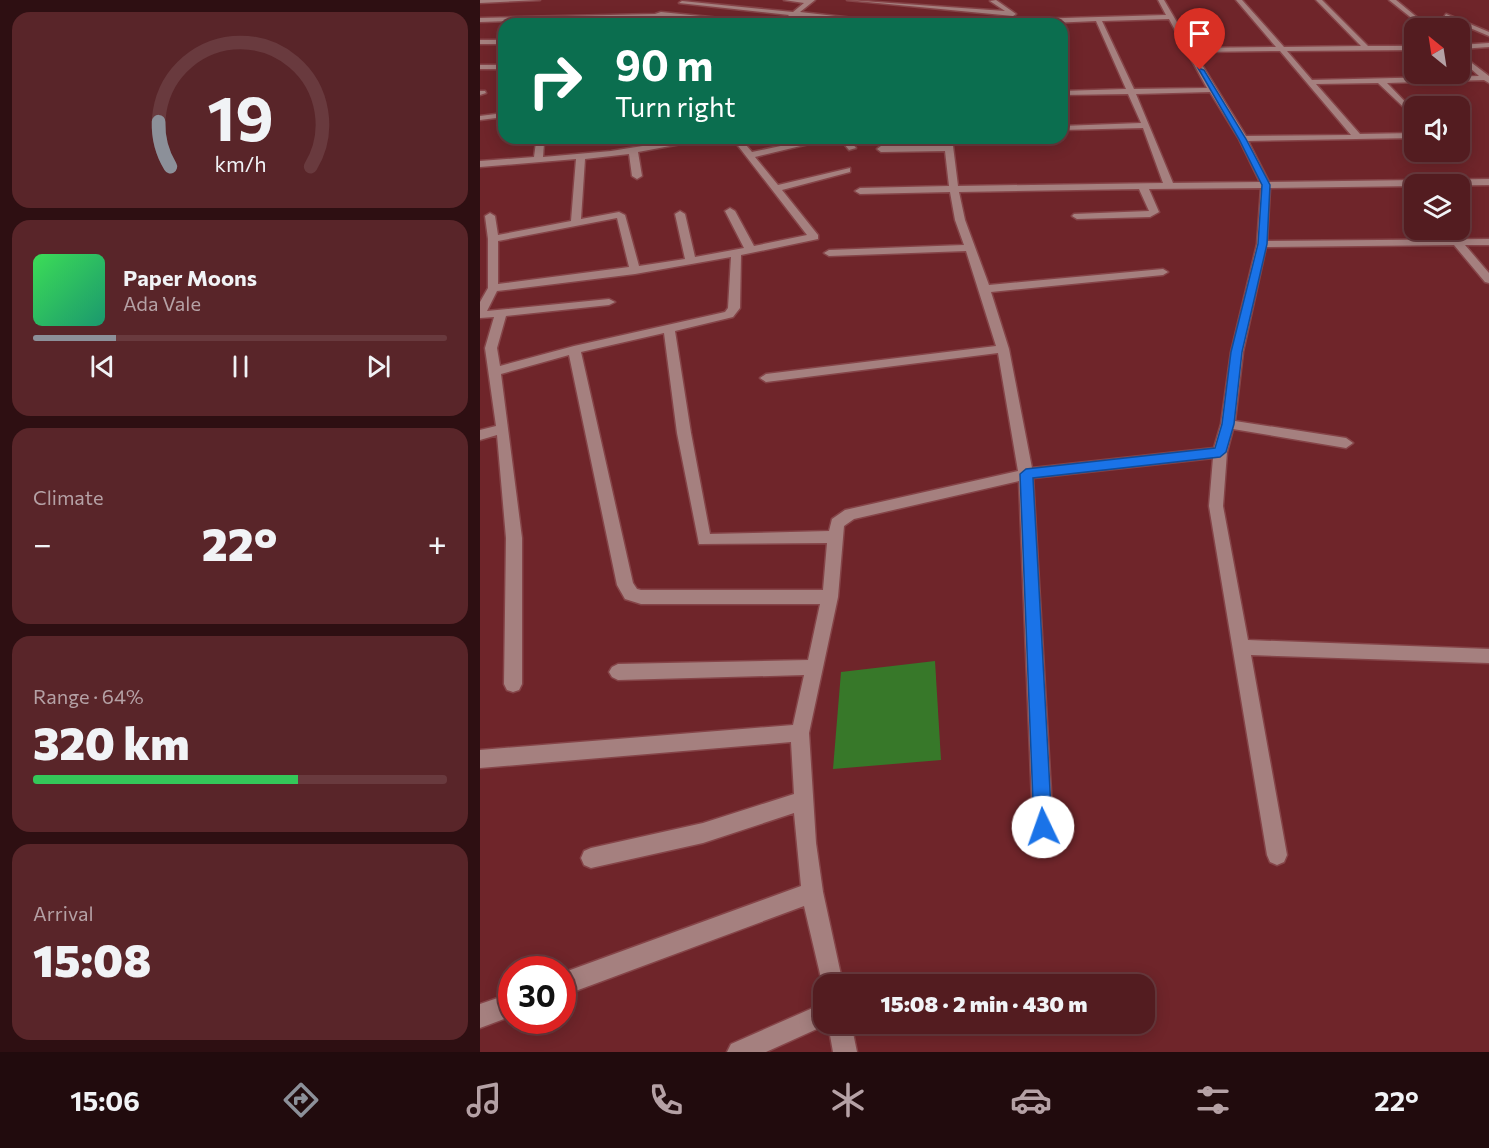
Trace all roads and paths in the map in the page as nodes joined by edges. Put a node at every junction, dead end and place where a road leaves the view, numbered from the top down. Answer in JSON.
{"nodes":[{"id":1,"x":519,"y":0,"type":"edge"},
{"id":2,"x":537,"y":0,"type":"edge"},
{"id":3,"x":787,"y":0,"type":"edge"},
{"id":4,"x":850,"y":0,"type":"edge"},
{"id":5,"x":985,"y":0,"type":"edge"},
{"id":6,"x":1161,"y":0,"type":"edge"},
{"id":7,"x":1239,"y":0,"type":"edge"},
{"id":8,"x":1319,"y":0,"type":"edge"},
{"id":9,"x":1392,"y":0,"type":"edge"},
{"id":10,"x":480,"y":1,"type":"edge"},
{"id":11,"x":811,"y":1,"type":"edge"},
{"id":12,"x":1004,"y":1,"type":"edge"},
{"id":13,"x":684,"y":2,"type":"edge"},
{"id":14,"x":993,"y":2,"type":"junction"},
{"id":15,"x":511,"y":7,"type":"dead end"},
{"id":16,"x":504,"y":13,"type":"dead end"},
{"id":17,"x":794,"y":14,"type":"junction"},
{"id":18,"x":659,"y":15,"type":"junction"},
{"id":19,"x":1446,"y":16,"type":"dead end"},
{"id":20,"x":1172,"y":17,"type":"junction"},
{"id":21,"x":498,"y":18,"type":"edge"},
{"id":22,"x":561,"y":18,"type":"edge"},
{"id":23,"x":654,"y":18,"type":"edge"},
{"id":24,"x":699,"y":18,"type":"edge"},
{"id":25,"x":788,"y":18,"type":"edge"},
{"id":26,"x":838,"y":18,"type":"edge"},
{"id":27,"x":1414,"y":18,"type":"edge"},
{"id":28,"x":1452,"y":18,"type":"edge"},
{"id":29,"x":1098,"y":19,"type":"junction"},
{"id":30,"x":480,"y":20,"type":"edge"},
{"id":31,"x":496,"y":20,"type":"joint"},
{"id":32,"x":1068,"y":20,"type":"edge"},
{"id":33,"x":1478,"y":21,"type":"dead end"},
{"id":34,"x":1470,"y":22,"type":"edge"},
{"id":35,"x":1470,"y":24,"type":"edge"},
{"id":36,"x":488,"y":26,"type":"dead end"},
{"id":37,"x":1489,"y":34,"type":"edge"},
{"id":38,"x":480,"y":42,"type":"edge"},
{"id":39,"x":498,"y":42,"type":"edge"},
{"id":40,"x":1489,"y":45,"type":"edge"},
{"id":41,"x":1470,"y":46,"type":"edge"},
{"id":42,"x":1366,"y":48,"type":"junction"},
{"id":43,"x":1404,"y":48,"type":"edge"},
{"id":44,"x":1281,"y":49,"type":"junction"},
{"id":45,"x":1189,"y":50,"type":"junction"},
{"id":46,"x":1470,"y":64,"type":"edge"},
{"id":47,"x":480,"y":67,"type":"edge"},
{"id":48,"x":498,"y":67,"type":"edge"},
{"id":49,"x":1488,"y":79,"type":"edge"},
{"id":50,"x":1381,"y":81,"type":"junction"},
{"id":51,"x":1312,"y":82,"type":"junction"},
{"id":52,"x":1212,"y":90,"type":"junction"},
{"id":53,"x":1131,"y":92,"type":"junction"},
{"id":54,"x":1068,"y":93,"type":"edge"},
{"id":55,"x":1404,"y":105,"type":"edge"},
{"id":56,"x":498,"y":116,"type":"edge"},
{"id":57,"x":480,"y":118,"type":"edge"},
{"id":58,"x":1146,"y":125,"type":"junction"},
{"id":59,"x":1068,"y":128,"type":"edge"},
{"id":60,"x":1404,"y":136,"type":"edge"},
{"id":61,"x":1358,"y":137,"type":"junction"},
{"id":62,"x":1243,"y":139,"type":"junction"},
{"id":63,"x":540,"y":144,"type":"edge"},
{"id":64,"x":657,"y":144,"type":"edge"},
{"id":65,"x":741,"y":144,"type":"edge"},
{"id":66,"x":802,"y":144,"type":"edge"},
{"id":67,"x":848,"y":144,"type":"edge"},
{"id":68,"x":939,"y":144,"type":"edge"},
{"id":69,"x":948,"y":144,"type":"edge"},
{"id":70,"x":852,"y":148,"type":"dead end"},
{"id":71,"x":880,"y":149,"type":"dead end"},
{"id":72,"x":633,"y":151,"type":"junction"},
{"id":73,"x":750,"y":155,"type":"junction"},
{"id":74,"x":581,"y":157,"type":"junction"},
{"id":75,"x":538,"y":159,"type":"junction"},
{"id":76,"x":480,"y":164,"type":"edge"},
{"id":77,"x":847,"y":170,"type":"dead end"},
{"id":78,"x":637,"y":176,"type":"dead end"},
{"id":79,"x":1489,"y":182,"type":"edge"},
{"id":80,"x":1266,"y":185,"type":"junction"},
{"id":81,"x":1169,"y":186,"type":"junction"},
{"id":82,"x":1143,"y":187,"type":"junction"},
{"id":83,"x":777,"y":188,"type":"junction"},
{"id":84,"x":954,"y":189,"type":"junction"},
{"id":85,"x":860,"y":191,"type":"dead end"},
{"id":86,"x":730,"y":211,"type":"dead end"},
{"id":87,"x":680,"y":214,"type":"dead end"},
{"id":88,"x":490,"y":216,"type":"dead end"},
{"id":89,"x":1077,"y":216,"type":"dead end"},
{"id":90,"x":576,"y":223,"type":"junction"},
{"id":91,"x":493,"y":239,"type":"junction"},
{"id":92,"x":1457,"y":242,"type":"junction"},
{"id":93,"x":1489,"y":242,"type":"edge"},
{"id":94,"x":1262,"y":244,"type":"junction"},
{"id":95,"x":970,"y":248,"type":"junction"},
{"id":96,"x":751,"y":251,"type":"junction"},
{"id":97,"x":830,"y":253,"type":"dead end"},
{"id":98,"x":736,"y":254,"type":"junction"},
{"id":99,"x":691,"y":262,"type":"junction"},
{"id":100,"x":635,"y":271,"type":"junction"},
{"id":101,"x":1162,"y":272,"type":"dead end"},
{"id":102,"x":1489,"y":280,"type":"edge"},
{"id":103,"x":493,"y":288,"type":"junction"},
{"id":104,"x":985,"y":289,"type":"junction"},
{"id":105,"x":609,"y":302,"type":"dead end"},
{"id":106,"x":480,"y":314,"type":"edge"},
{"id":107,"x":501,"y":314,"type":"junction"},
{"id":108,"x":669,"y":328,"type":"junction"},
{"id":109,"x":485,"y":348,"type":"edge"},
{"id":110,"x":1003,"y":349,"type":"junction"},
{"id":111,"x":574,"y":350,"type":"junction"},
{"id":112,"x":493,"y":372,"type":"junction"},
{"id":113,"x":766,"y":378,"type":"dead end"},
{"id":114,"x":1228,"y":424,"type":"junction"},
{"id":115,"x":503,"y":429,"type":"junction"},
{"id":116,"x":480,"y":435,"type":"edge"},
{"id":117,"x":1346,"y":443,"type":"dead end"},
{"id":118,"x":1220,"y":452,"type":"junction"},
{"id":119,"x":1026,"y":474,"type":"junction"},
{"id":120,"x":836,"y":537,"type":"junction"},
{"id":121,"x":830,"y":597,"type":"junction"},
{"id":122,"x":1241,"y":647,"type":"junction"},
{"id":123,"x":1489,"y":656,"type":"edge"},
{"id":124,"x":814,"y":667,"type":"junction"},
{"id":125,"x":618,"y":672,"type":"dead end"},
{"id":126,"x":513,"y":684,"type":"dead end"},
{"id":127,"x":800,"y":733,"type":"junction"},
{"id":128,"x":480,"y":759,"type":"edge"},
{"id":129,"x":805,"y":800,"type":"junction"},
{"id":130,"x":1043,"y":827,"type":"dead end"},
{"id":131,"x":1277,"y":855,"type":"dead end"},
{"id":132,"x":591,"y":858,"type":"dead end"},
{"id":133,"x":812,"y":892,"type":"junction"},
{"id":134,"x":830,"y":974,"type":"edge"},
{"id":135,"x":576,"y":980,"type":"edge"},
{"id":136,"x":498,"y":1009,"type":"edge"},
{"id":137,"x":480,"y":1016,"type":"edge"},
{"id":138,"x":813,"y":1019,"type":"edge"},
{"id":139,"x":842,"y":1034,"type":"edge"},
{"id":140,"x":738,"y":1052,"type":"edge"},
{"id":141,"x":845,"y":1052,"type":"edge"}],
"edges":[{"from":1,"to":2,"type":"street"},
{"from":1,"to":10,"type":"street"},
{"from":1,"to":15,"type":"street"},
{"from":3,"to":11,"type":"street"},
{"from":4,"to":14,"type":"street"},
{"from":5,"to":14,"type":"street"},
{"from":6,"to":20,"type":"street"},
{"from":7,"to":44,"type":"street"},
{"from":8,"to":42,"type":"street"},
{"from":9,"to":27,"type":"street"},
{"from":11,"to":17,"type":"street"},
{"from":12,"to":14,"type":"street"},
{"from":13,"to":17,"type":"street"},
{"from":13,"to":18,"type":"street"},
{"from":16,"to":21,"type":"street"},
{"from":17,"to":25,"type":"street"},
{"from":17,"to":26,"type":"street"},
{"from":18,"to":22,"type":"street"},
{"from":18,"to":23,"type":"street"},
{"from":18,"to":24,"type":"street"},
{"from":19,"to":28,"type":"street"},
{"from":20,"to":29,"type":"street"},
{"from":20,"to":45,"type":"street"},
{"from":29,"to":32,"type":"street"},
{"from":29,"to":53,"type":"street"},
{"from":30,"to":31,"type":"street"},
{"from":31,"to":36,"type":"street"},
{"from":33,"to":34,"type":"street"},
{"from":35,"to":37,"type":"street"},
{"from":38,"to":39,"type":"street"},
{"from":40,"to":41,"type":"street"},
{"from":42,"to":43,"type":"street"},
{"from":42,"to":44,"type":"street"},
{"from":44,"to":45,"type":"street"},
{"from":44,"to":51,"type":"street"},
{"from":45,"to":52,"type":"street"},
{"from":46,"to":49,"type":"street"},
{"from":47,"to":48,"type":"street"},
{"from":49,"to":50,"type":"street"},
{"from":50,"to":51,"type":"street"},
{"from":50,"to":55,"type":"street"},
{"from":51,"to":61,"type":"street"},
{"from":52,"to":53,"type":"street"},
{"from":52,"to":62,"type":"street"},
{"from":53,"to":54,"type":"street"},
{"from":53,"to":58,"type":"street"},
{"from":56,"to":57,"type":"street"},
{"from":58,"to":59,"type":"street"},
{"from":58,"to":81,"type":"street"},
{"from":60,"to":61,"type":"street"},
{"from":61,"to":62,"type":"street"},
{"from":62,"to":80,"type":"street"},
{"from":63,"to":75,"type":"street"},
{"from":64,"to":72,"type":"street"},
{"from":65,"to":73,"type":"street"},
{"from":66,"to":73,"type":"street"},
{"from":67,"to":70,"type":"street"},
{"from":68,"to":71,"type":"street"},
{"from":69,"to":84,"type":"street"},
{"from":72,"to":74,"type":"street"},
{"from":72,"to":78,"type":"street"},
{"from":73,"to":83,"type":"street"},
{"from":74,"to":75,"type":"street"},
{"from":74,"to":90,"type":"street"},
{"from":75,"to":76,"type":"street"},
{"from":77,"to":83,"type":"street"},
{"from":79,"to":80,"type":"street"},
{"from":80,"to":81,"type":"street"},
{"from":80,"to":94,"type":"street"},
{"from":81,"to":82,"type":"street"},
{"from":82,"to":84,"type":"street"},
{"from":82,"to":89,"type":"street"},
{"from":83,"to":96,"type":"street"},
{"from":84,"to":85,"type":"street"},
{"from":84,"to":95,"type":"street"},
{"from":86,"to":96,"type":"street"},
{"from":87,"to":99,"type":"street"},
{"from":88,"to":91,"type":"street"},
{"from":90,"to":91,"type":"street"},
{"from":90,"to":100,"type":"street"},
{"from":91,"to":103,"type":"street"},
{"from":92,"to":93,"type":"street"},
{"from":92,"to":94,"type":"street"},
{"from":92,"to":102,"type":"street"},
{"from":94,"to":114,"type":"street"},
{"from":95,"to":97,"type":"street"},
{"from":95,"to":104,"type":"street"},
{"from":96,"to":98,"type":"street"},
{"from":98,"to":99,"type":"street"},
{"from":98,"to":108,"type":"street"},
{"from":99,"to":100,"type":"street"},
{"from":100,"to":103,"type":"street"},
{"from":101,"to":104,"type":"street"},
{"from":103,"to":106,"type":"street"},
{"from":104,"to":110,"type":"street"},
{"from":105,"to":107,"type":"street"},
{"from":106,"to":107,"type":"street"},
{"from":107,"to":109,"type":"street"},
{"from":108,"to":111,"type":"street"},
{"from":108,"to":120,"type":"street"},
{"from":109,"to":112,"type":"street"},
{"from":110,"to":113,"type":"street"},
{"from":110,"to":119,"type":"street"},
{"from":111,"to":112,"type":"street"},
{"from":111,"to":121,"type":"street"},
{"from":112,"to":115,"type":"street"},
{"from":114,"to":117,"type":"street"},
{"from":114,"to":118,"type":"street"},
{"from":115,"to":116,"type":"street"},
{"from":115,"to":126,"type":"street"},
{"from":118,"to":119,"type":"street"},
{"from":118,"to":122,"type":"street"},
{"from":119,"to":120,"type":"street"},
{"from":119,"to":130,"type":"street"},
{"from":120,"to":121,"type":"street"},
{"from":121,"to":124,"type":"street"},
{"from":122,"to":123,"type":"street"},
{"from":122,"to":131,"type":"street"},
{"from":124,"to":125,"type":"street"},
{"from":124,"to":127,"type":"street"},
{"from":127,"to":128,"type":"street"},
{"from":127,"to":129,"type":"street"},
{"from":129,"to":132,"type":"street"},
{"from":129,"to":133,"type":"street"},
{"from":133,"to":134,"type":"street"},
{"from":133,"to":135,"type":"street"},
{"from":136,"to":137,"type":"street"},
{"from":138,"to":140,"type":"street"},
{"from":139,"to":141,"type":"street"}]}
